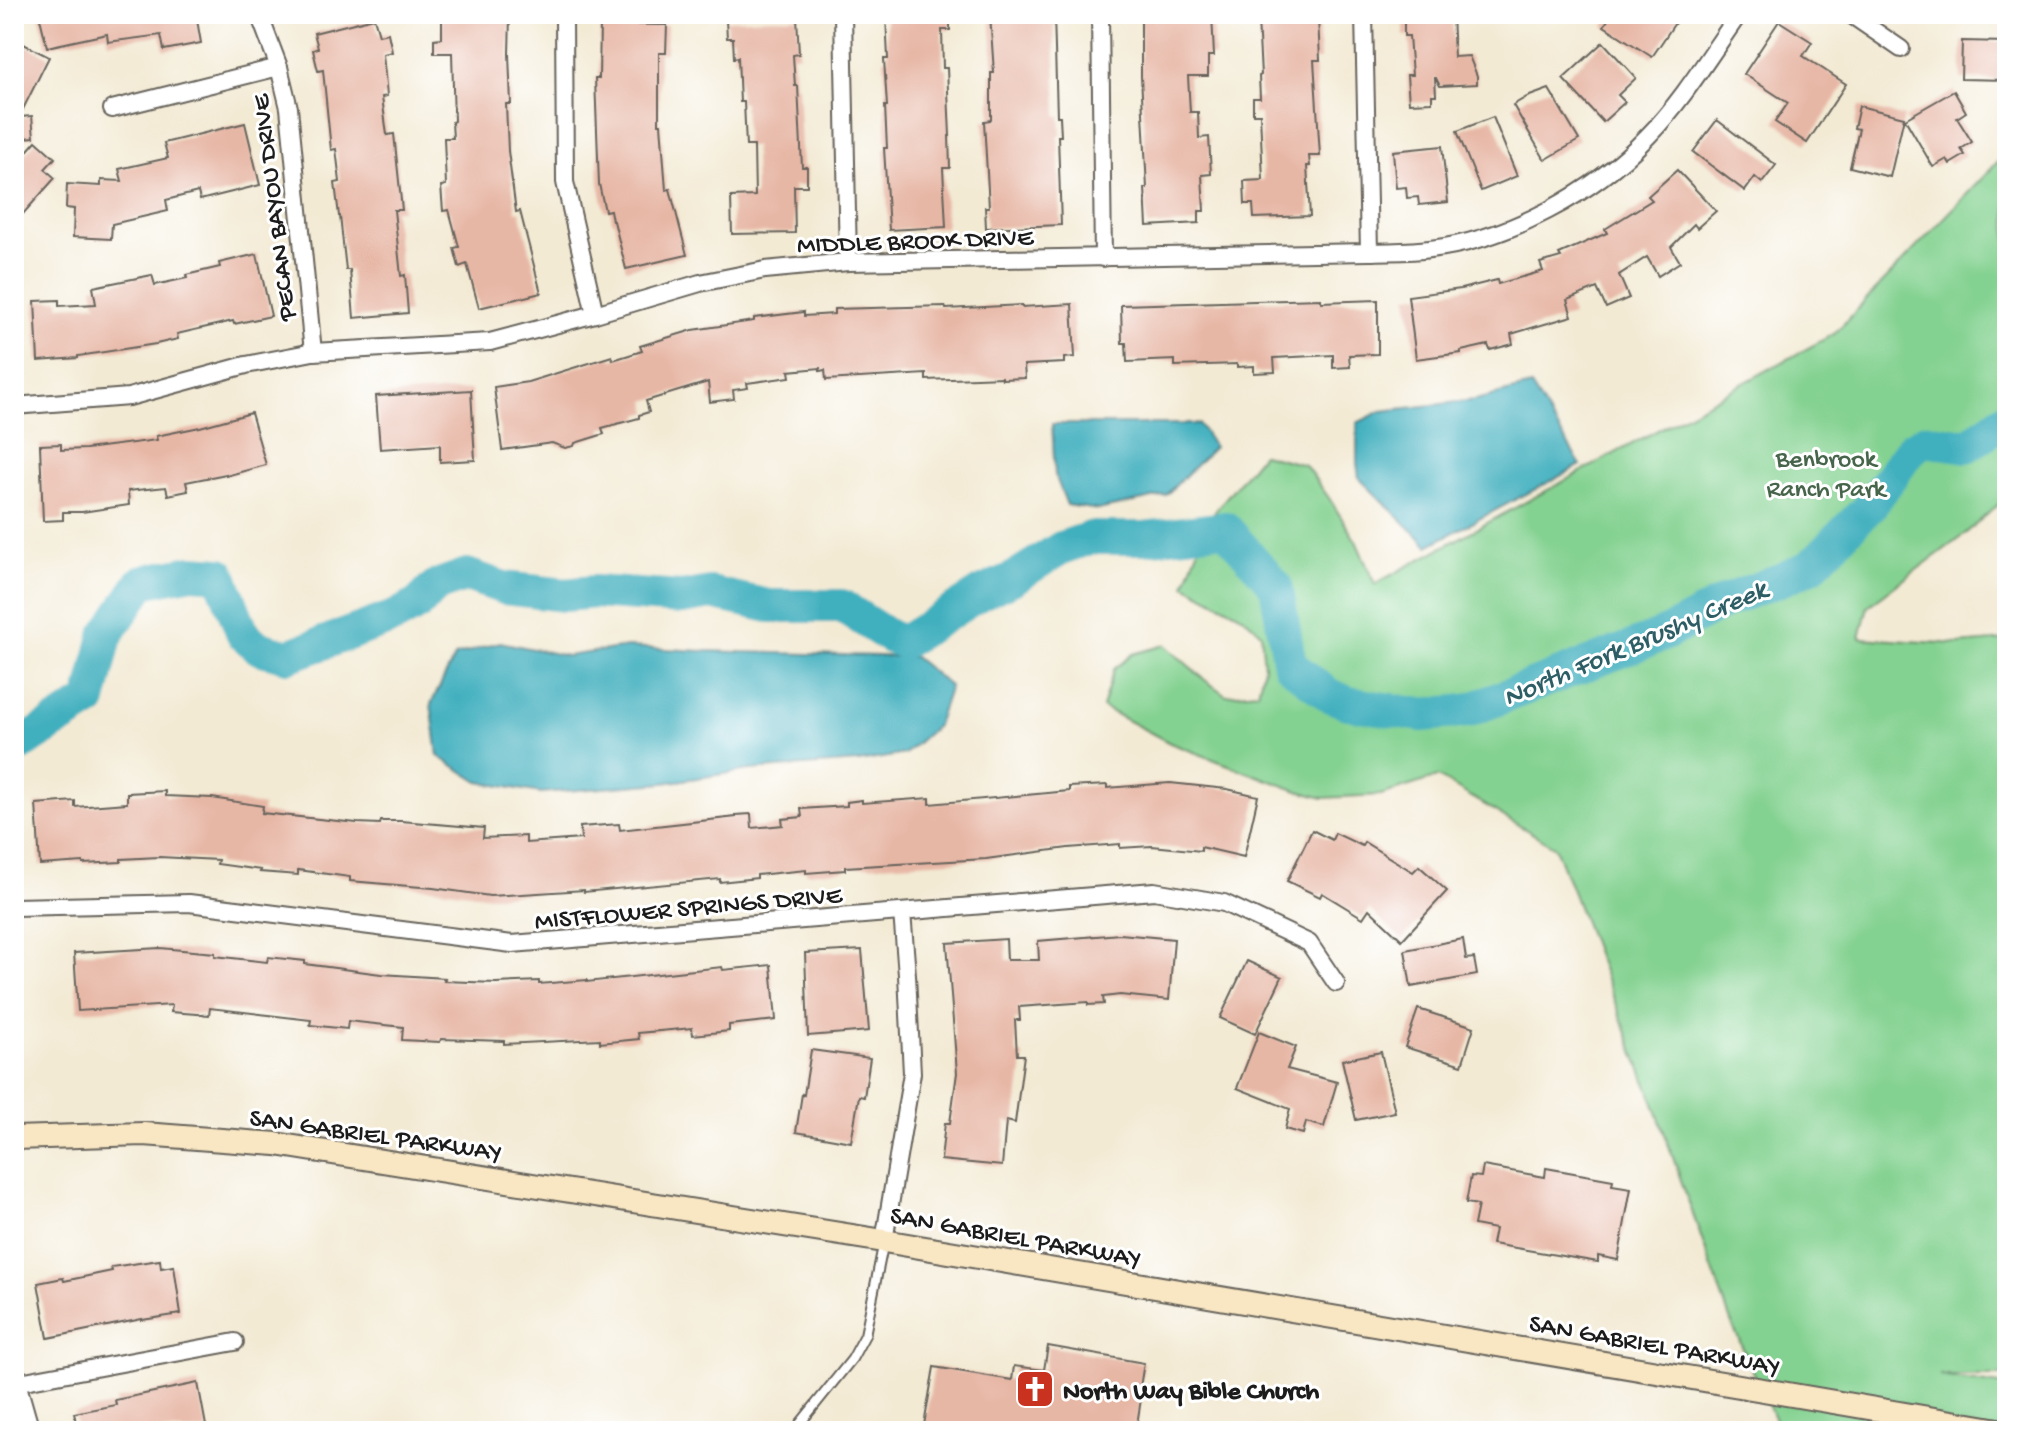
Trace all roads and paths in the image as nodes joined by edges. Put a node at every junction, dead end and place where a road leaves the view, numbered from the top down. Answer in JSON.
{"nodes":[{"id":1,"x":259,"y":14,"type":"edge"},
{"id":2,"x":564,"y":14,"type":"edge"},
{"id":3,"x":843,"y":14,"type":"edge"},
{"id":4,"x":1100,"y":14,"type":"edge"},
{"id":5,"x":1364,"y":14,"type":"edge"},
{"id":6,"x":1739,"y":14,"type":"edge"},
{"id":7,"x":1850,"y":14,"type":"edge"},
{"id":8,"x":1901,"y":49,"type":"dead end"},
{"id":9,"x":279,"y":67,"type":"junction"},
{"id":10,"x":112,"y":109,"type":"dead end"},
{"id":11,"x":1369,"y":252,"type":"junction"},
{"id":12,"x":1103,"y":258,"type":"junction"},
{"id":13,"x":848,"y":262,"type":"junction"},
{"id":14,"x":595,"y":314,"type":"junction"},
{"id":15,"x":313,"y":352,"type":"junction"},
{"id":16,"x":14,"y":406,"type":"edge"},
{"id":17,"x":14,"y":907,"type":"edge"},
{"id":18,"x":902,"y":912,"type":"junction"},
{"id":19,"x":1336,"y":983,"type":"dead end"},
{"id":20,"x":14,"y":1138,"type":"edge"},
{"id":21,"x":884,"y":1241,"type":"junction"},
{"id":22,"x":235,"y":1342,"type":"dead end"},
{"id":23,"x":14,"y":1363,"type":"edge"},
{"id":24,"x":16,"y":1383,"type":"edge"},
{"id":25,"x":31,"y":1431,"type":"edge"},
{"id":26,"x":794,"y":1431,"type":"edge"},
{"id":27,"x":2005,"y":1431,"type":"edge"}],
"edges":[{"from":1,"to":9,"type":"street","name":"PECAN BAYOU DRIVE"},
{"from":2,"to":14,"type":"street"},
{"from":3,"to":13,"type":"street"},
{"from":4,"to":12,"type":"street"},
{"from":5,"to":11,"type":"street"},
{"from":6,"to":11,"type":"street","name":"MIDDLE BROOK DRIVE"},
{"from":7,"to":8,"type":"street"},
{"from":9,"to":10,"type":"street"},
{"from":9,"to":15,"type":"street","name":"PECAN BAYOU DRIVE"},
{"from":11,"to":12,"type":"street","name":"MIDDLE BROOK DRIVE"},
{"from":12,"to":13,"type":"street","name":"MIDDLE BROOK DRIVE"},
{"from":13,"to":14,"type":"street","name":"MIDDLE BROOK DRIVE"},
{"from":14,"to":15,"type":"street","name":"MIDDLE BROOK DRIVE"},
{"from":15,"to":16,"type":"street","name":"MIDDLE BROOK DRIVE"},
{"from":17,"to":18,"type":"street","name":"MISTFLOWER SPRINGS DRIVE"},
{"from":18,"to":19,"type":"street","name":"MISTFLOWER SPRINGS DRIVE"},
{"from":18,"to":21,"type":"street"},
{"from":20,"to":21,"type":"street","name":"SAN GABRIEL PARKWAY"},
{"from":21,"to":26,"type":"lane"},
{"from":21,"to":27,"type":"street","name":"SAN GABRIEL PARKWAY"},
{"from":22,"to":24,"type":"street"},
{"from":23,"to":24,"type":"street"},
{"from":24,"to":25,"type":"street"}]}
